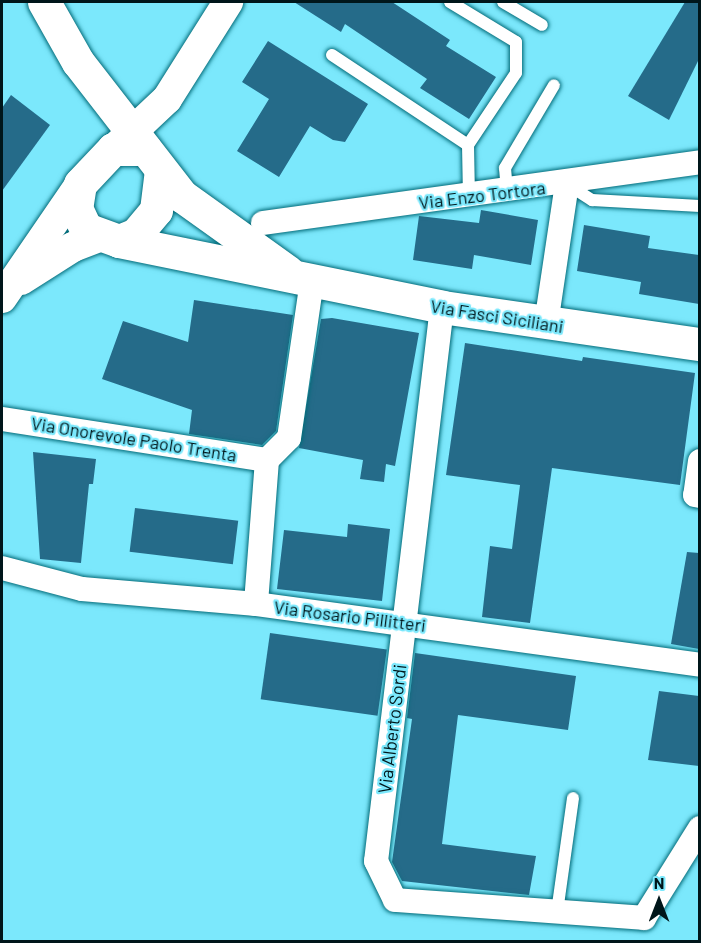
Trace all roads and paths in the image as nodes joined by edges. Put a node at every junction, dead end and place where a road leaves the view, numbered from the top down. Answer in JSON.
{"nodes":[{"id":1,"x":44,"y":2,"type":"edge"},
{"id":2,"x":228,"y":2,"type":"edge"},
{"id":3,"x":450,"y":2,"type":"edge"},
{"id":4,"x":503,"y":2,"type":"edge"},
{"id":5,"x":542,"y":25,"type":"dead end"},
{"id":6,"x":332,"y":55,"type":"dead end"},
{"id":7,"x":554,"y":85,"type":"dead end"},
{"id":8,"x":468,"y":145,"type":"junction"},
{"id":9,"x":135,"y":152,"type":"junction"},
{"id":10,"x":699,"y":162,"type":"edge"},
{"id":11,"x":80,"y":184,"type":"junction"},
{"id":12,"x":567,"y":184,"type":"junction"},
{"id":13,"x":507,"y":191,"type":"junction"},
{"id":14,"x":469,"y":196,"type":"junction"},
{"id":15,"x":699,"y":206,"type":"edge"},
{"id":16,"x":263,"y":223,"type":"dead end"},
{"id":17,"x":110,"y":238,"type":"junction"},
{"id":18,"x":304,"y":280,"type":"junction"},
{"id":19,"x":3,"y":296,"type":"edge"},
{"id":20,"x":442,"y":308,"type":"junction"},
{"id":21,"x":546,"y":324,"type":"junction"},
{"id":22,"x":699,"y":344,"type":"edge"},
{"id":23,"x":2,"y":419,"type":"edge"},
{"id":24,"x":267,"y":460,"type":"junction"},
{"id":25,"x":699,"y":461,"type":"edge"},
{"id":26,"x":699,"y":496,"type":"edge"},
{"id":27,"x":2,"y":568,"type":"edge"},
{"id":28,"x":256,"y":604,"type":"junction"},
{"id":29,"x":405,"y":623,"type":"junction"},
{"id":30,"x":699,"y":665,"type":"edge"},
{"id":31,"x":573,"y":798,"type":"dead end"},
{"id":32,"x":699,"y":828,"type":"edge"},
{"id":33,"x":694,"y":852,"type":"edge"},
{"id":34,"x":557,"y":912,"type":"junction"}],
"edges":[{"from":1,"to":9,"type":"main road"},
{"from":2,"to":9,"type":"street"},
{"from":3,"to":8,"type":"lane"},
{"from":4,"to":5,"type":"lane"},
{"from":6,"to":8,"type":"lane"},
{"from":7,"to":13,"type":"lane"},
{"from":8,"to":14,"type":"lane"},
{"from":9,"to":11,"type":"main road"},
{"from":9,"to":17,"type":"main road"},
{"from":9,"to":18,"type":"main road"},
{"from":10,"to":12,"type":"street","name":"Via Enzo Tortora"},
{"from":11,"to":17,"type":"main road"},
{"from":11,"to":19,"type":"street"},
{"from":12,"to":13,"type":"street","name":"Via Enzo Tortora"},
{"from":12,"to":15,"type":"lane"},
{"from":12,"to":21,"type":"street"},
{"from":13,"to":14,"type":"street","name":"Via Enzo Tortora"},
{"from":14,"to":16,"type":"street","name":"Via Enzo Tortora"},
{"from":17,"to":18,"type":"main road","name":"Via Fasci Siciliani"},
{"from":17,"to":19,"type":"street"},
{"from":18,"to":20,"type":"main road","name":"Via Fasci Siciliani"},
{"from":18,"to":24,"type":"street"},
{"from":20,"to":21,"type":"main road","name":"Via Fasci Siciliani"},
{"from":20,"to":29,"type":"street","name":"Via Alberto Sordi"},
{"from":21,"to":22,"type":"main road","name":"Via Fasci Siciliani"},
{"from":23,"to":24,"type":"street","name":"Via Onorevole Paolo Trenta"},
{"from":24,"to":28,"type":"street"},
{"from":25,"to":26,"type":"street"},
{"from":27,"to":28,"type":"street","name":"Via Rosario Pillitteri"},
{"from":28,"to":29,"type":"street","name":"Via Rosario Pillitteri"},
{"from":29,"to":30,"type":"street","name":"Via Rosario Pillitteri"},
{"from":29,"to":34,"type":"street","name":"Via Alberto Sordi"},
{"from":31,"to":34,"type":"lane"},
{"from":32,"to":33,"type":"street"},
{"from":33,"to":34,"type":"street","name":"Via Alberto Sordi"}]}
